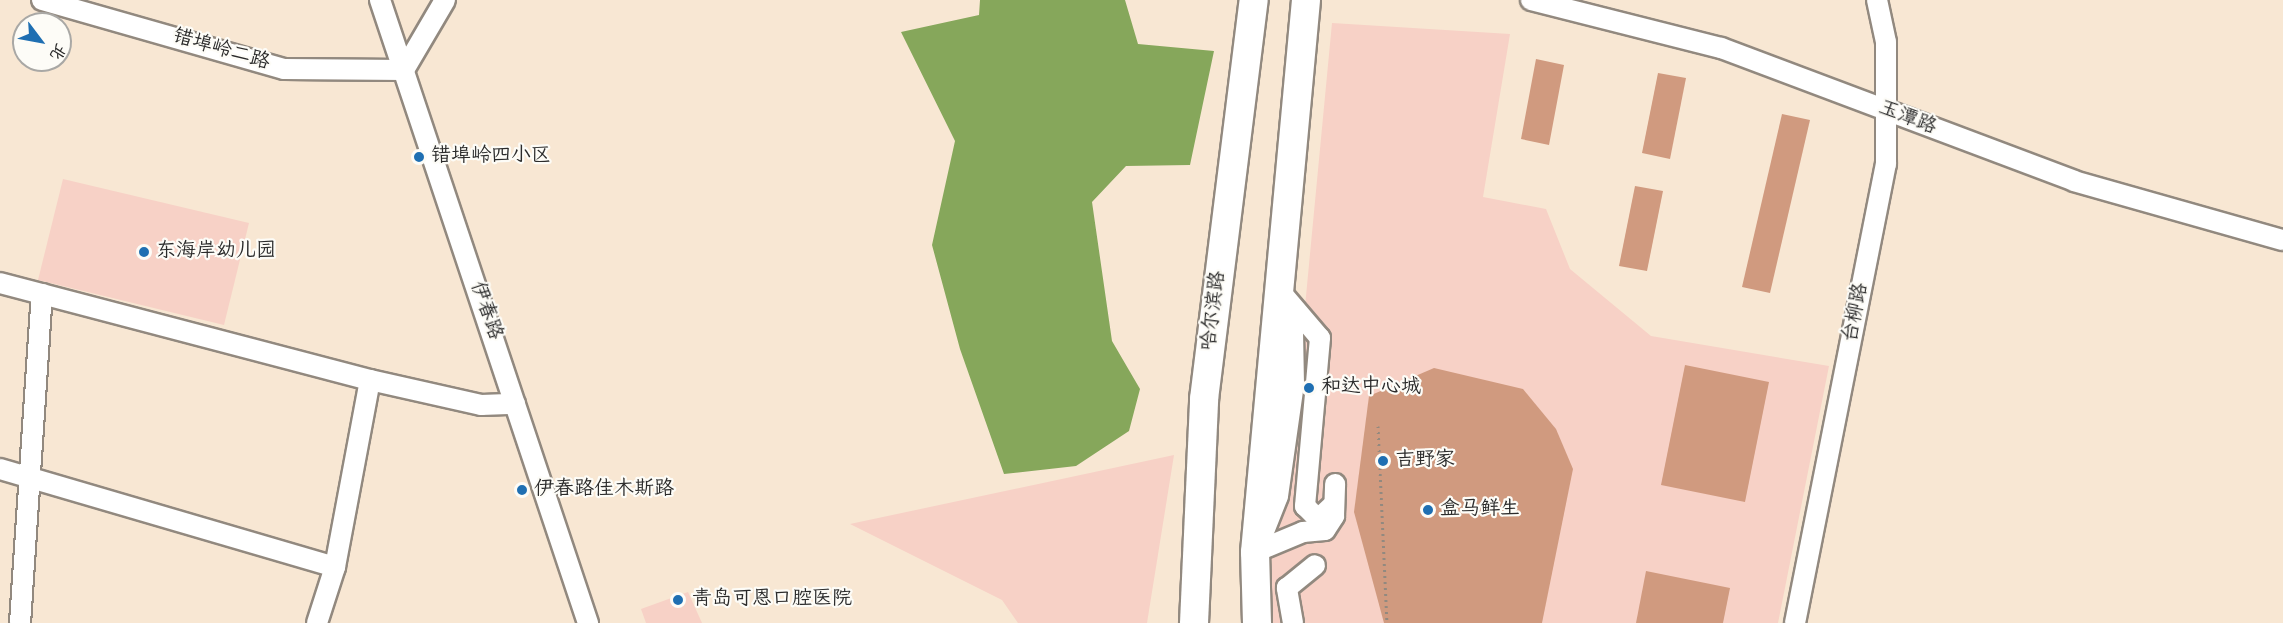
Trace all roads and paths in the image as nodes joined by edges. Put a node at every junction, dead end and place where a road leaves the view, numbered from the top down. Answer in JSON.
{"nodes":[{"id":1,"x":42,"y":0,"type":"edge"},
{"id":2,"x":380,"y":0,"type":"edge"},
{"id":3,"x":445,"y":0,"type":"edge"},
{"id":4,"x":1254,"y":0,"type":"edge"},
{"id":5,"x":1306,"y":0,"type":"edge"},
{"id":6,"x":1531,"y":0,"type":"edge"},
{"id":7,"x":1877,"y":0,"type":"edge"},
{"id":8,"x":404,"y":70,"type":"junction"},
{"id":9,"x":1887,"y":112,"type":"junction"},
{"id":10,"x":2283,"y":240,"type":"edge"},
{"id":11,"x":0,"y":282,"type":"edge"},
{"id":12,"x":42,"y":294,"type":"junction"},
{"id":13,"x":1278,"y":300,"type":"junction"},
{"id":14,"x":370,"y":380,"type":"junction"},
{"id":15,"x":516,"y":404,"type":"junction"},
{"id":16,"x":1378,"y":426,"type":"dead end"},
{"id":17,"x":0,"y":469,"type":"edge"},
{"id":18,"x":28,"y":476,"type":"junction"},
{"id":19,"x":1255,"y":552,"type":"junction"},
{"id":20,"x":1315,"y":565,"type":"dead end"},
{"id":21,"x":335,"y":567,"type":"junction"},
{"id":22,"x":20,"y":623,"type":"edge"},
{"id":23,"x":317,"y":623,"type":"edge"},
{"id":24,"x":588,"y":623,"type":"edge"},
{"id":25,"x":1194,"y":623,"type":"edge"},
{"id":26,"x":1257,"y":623,"type":"edge"},
{"id":27,"x":1293,"y":623,"type":"edge"},
{"id":28,"x":1387,"y":623,"type":"edge"},
{"id":29,"x":1795,"y":623,"type":"edge"}],
"edges":[{"from":1,"to":8,"type":"street","name":"错埠岭二路"},
{"from":2,"to":8,"type":"street","name":"伊春路"},
{"from":3,"to":8,"type":"street"},
{"from":4,"to":25,"type":"highway","name":"哈尔滨路"},
{"from":5,"to":13,"type":"highway"},
{"from":6,"to":9,"type":"street","name":"玉潭路"},
{"from":7,"to":9,"type":"street","name":"台柳路"},
{"from":8,"to":15,"type":"street","name":"伊春路"},
{"from":9,"to":10,"type":"street","name":"玉潭路"},
{"from":9,"to":29,"type":"street","name":"台柳路"},
{"from":11,"to":12,"type":"street"},
{"from":12,"to":14,"type":"street"},
{"from":12,"to":18,"type":"street"},
{"from":13,"to":19,"type":"highway"},
{"from":13,"to":19,"type":"street"},
{"from":14,"to":15,"type":"street"},
{"from":14,"to":21,"type":"street"},
{"from":15,"to":24,"type":"street","name":"伊春路"},
{"from":16,"to":28,"type":"path"},
{"from":17,"to":18,"type":"street"},
{"from":18,"to":21,"type":"street"},
{"from":18,"to":22,"type":"street"},
{"from":19,"to":26,"type":"highway"},
{"from":20,"to":27,"type":"street"},
{"from":21,"to":23,"type":"street"}]}
